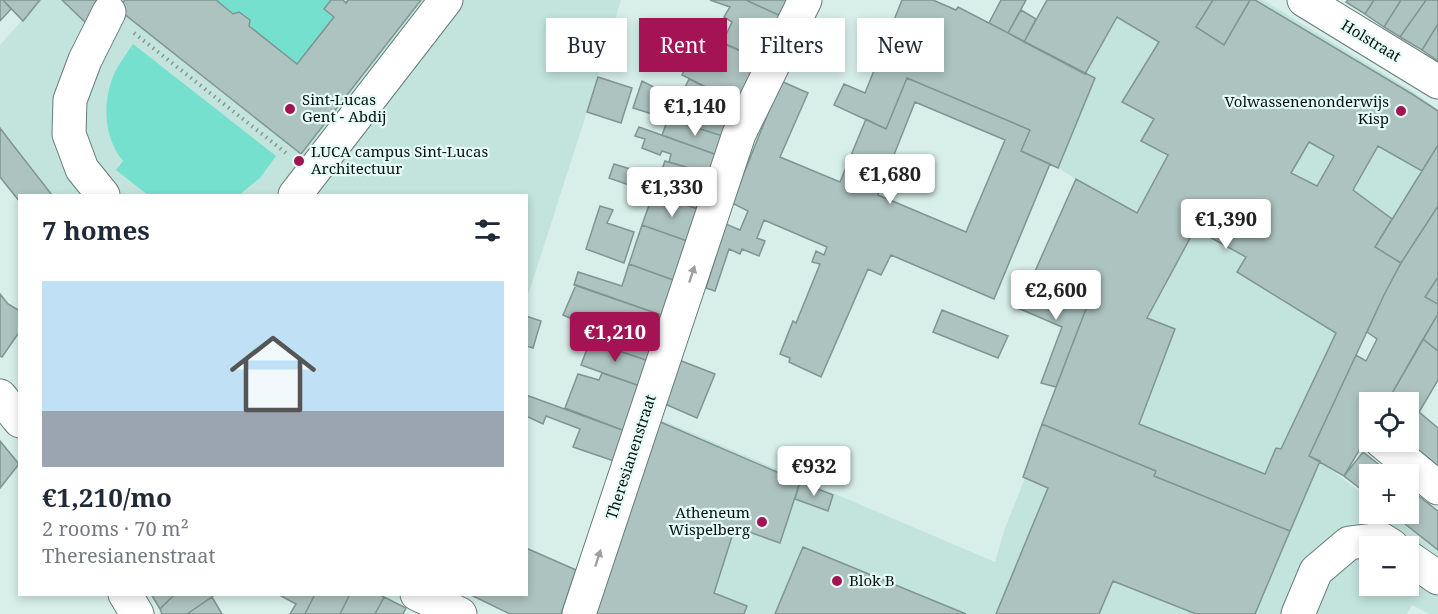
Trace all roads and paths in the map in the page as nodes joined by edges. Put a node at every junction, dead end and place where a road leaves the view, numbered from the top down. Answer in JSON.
{"nodes":[{"id":1,"x":446,"y":0,"type":"edge"},
{"id":2,"x":805,"y":0,"type":"edge"},
{"id":3,"x":1304,"y":0,"type":"edge"},
{"id":4,"x":109,"y":12,"type":"joint"},
{"id":5,"x":1438,"y":82,"type":"edge"},
{"id":6,"x":304,"y":184,"type":"edge"},
{"id":7,"x":102,"y":194,"type":"edge"},
{"id":8,"x":1394,"y":452,"type":"edge"},
{"id":9,"x":1438,"y":488,"type":"edge"},
{"id":10,"x":1359,"y":541,"type":"edge"},
{"id":11,"x":1419,"y":565,"type":"edge"},
{"id":12,"x":1438,"y":578,"type":"edge"},
{"id":13,"x":126,"y":596,"type":"edge"},
{"id":14,"x":421,"y":596,"type":"edge"},
{"id":15,"x":137,"y":614,"type":"edge"},
{"id":16,"x":460,"y":614,"type":"edge"},
{"id":17,"x":579,"y":614,"type":"edge"},
{"id":18,"x":1298,"y":614,"type":"edge"}],
"edges":[{"from":1,"to":6,"type":"street"},
{"from":17,"to":2,"type":"street","name":"Theresianenstraat","one_way":true},
{"from":3,"to":5,"type":"street","name":"Holstraat"},
{"from":4,"to":6,"type":"path"},
{"from":4,"to":7,"type":"street"},
{"from":8,"to":9,"type":"street"},
{"from":10,"to":18,"type":"street"},
{"from":11,"to":12,"type":"street"},
{"from":13,"to":15,"type":"street"},
{"from":14,"to":16,"type":"street"}]}
